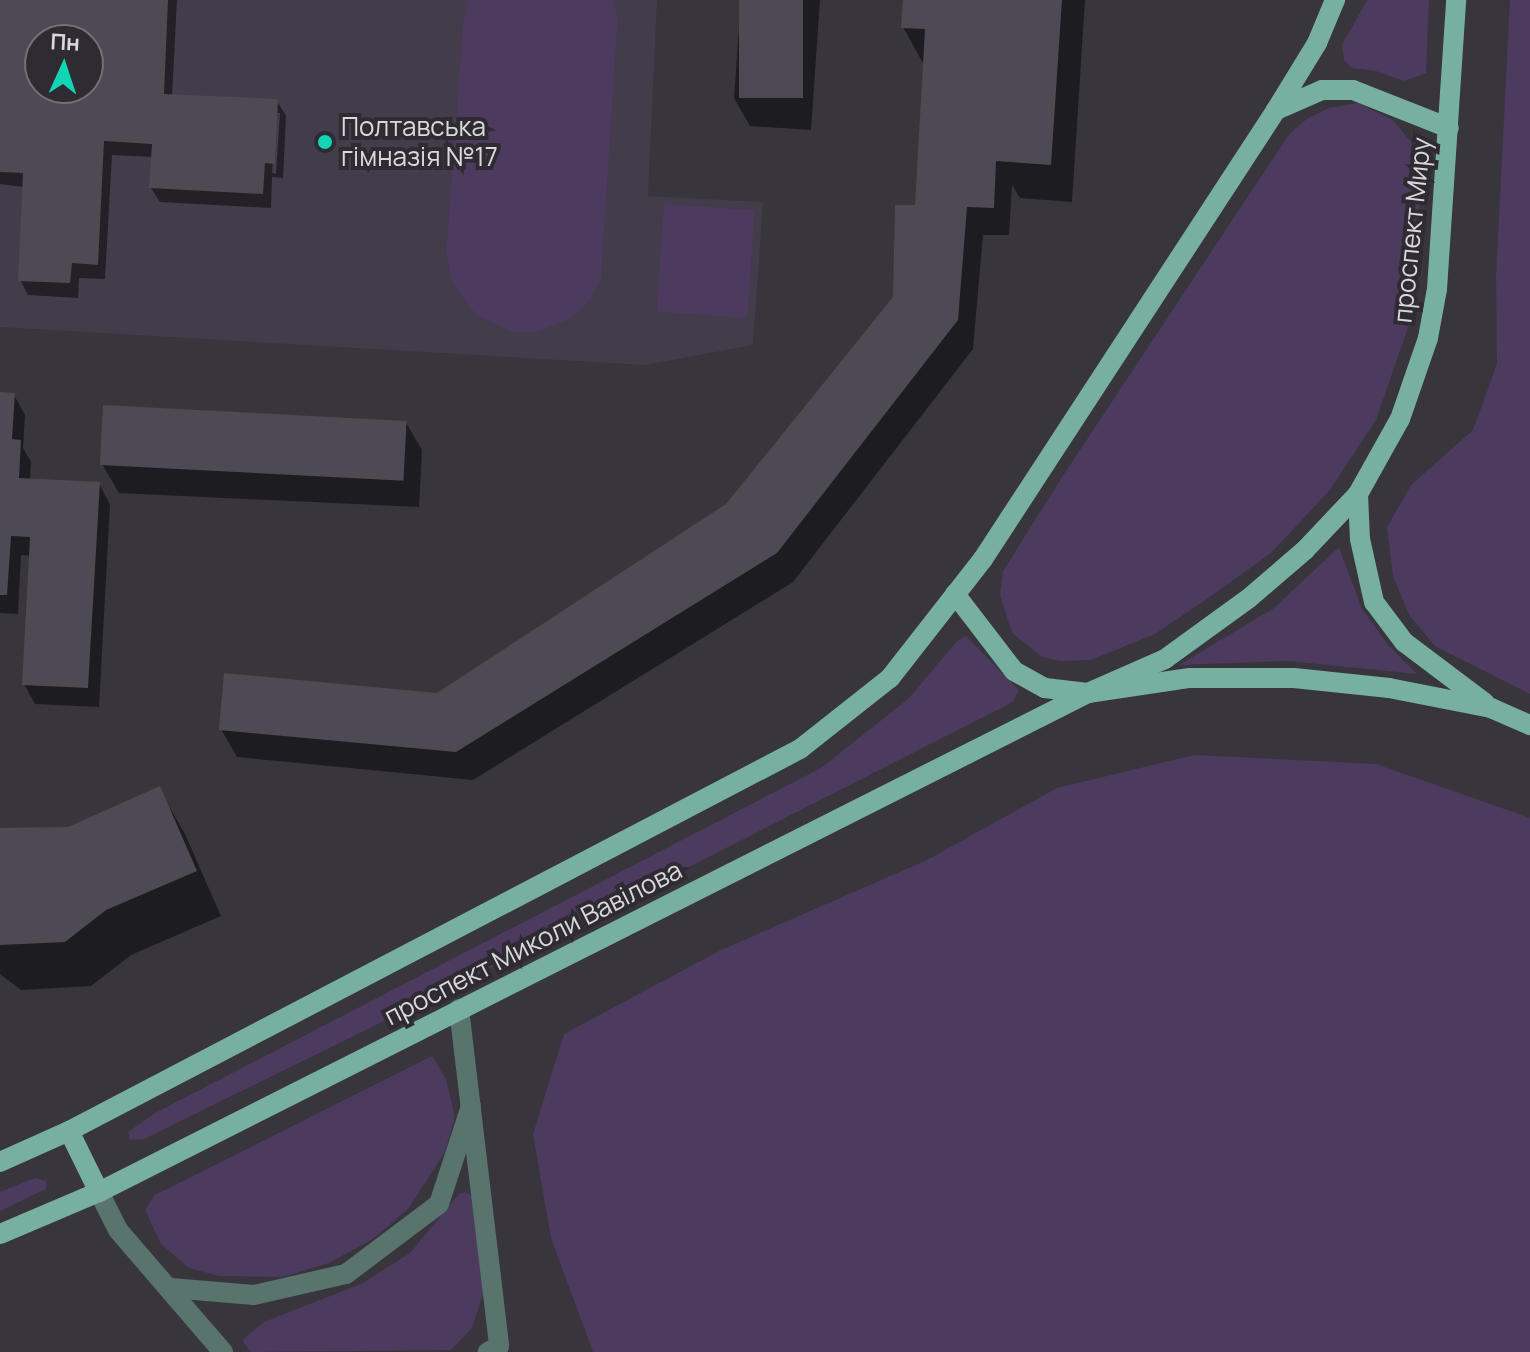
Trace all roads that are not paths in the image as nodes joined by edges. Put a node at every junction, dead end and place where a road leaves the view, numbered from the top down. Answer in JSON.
{"nodes":[{"id":1,"x":1335,"y":0,"type":"edge"},
{"id":2,"x":1456,"y":0,"type":"edge"},
{"id":3,"x":1276,"y":110,"type":"junction"},
{"id":4,"x":1449,"y":128,"type":"junction"},
{"id":5,"x":1358,"y":494,"type":"junction"},
{"id":6,"x":955,"y":594,"type":"junction"},
{"id":7,"x":1088,"y":693,"type":"junction"},
{"id":8,"x":1491,"y":708,"type":"junction"},
{"id":9,"x":1530,"y":725,"type":"edge"},
{"id":10,"x":459,"y":1009,"type":"junction"},
{"id":11,"x":471,"y":1106,"type":"junction"},
{"id":12,"x":69,"y":1131,"type":"junction"},
{"id":13,"x":0,"y":1162,"type":"edge"},
{"id":14,"x":99,"y":1192,"type":"junction"},
{"id":15,"x":0,"y":1234,"type":"edge"},
{"id":16,"x":171,"y":1288,"type":"junction"},
{"id":17,"x":223,"y":1352,"type":"edge"},
{"id":18,"x":488,"y":1352,"type":"edge"}],
"edges":[{"from":1,"to":3,"type":"main road"},
{"from":2,"to":4,"type":"main road","name":"проспект Миру"},
{"from":3,"to":4,"type":"main road"},
{"from":3,"to":6,"type":"main road"},
{"from":4,"to":5,"type":"main road","name":"проспект Миру"},
{"from":5,"to":7,"type":"main road","name":"проспект Миру"},
{"from":5,"to":8,"type":"main road"},
{"from":6,"to":7,"type":"main road"},
{"from":6,"to":12,"type":"main road","name":"проспект Миколи Вавілова"},
{"from":7,"to":8,"type":"main road"},
{"from":7,"to":10,"type":"main road","name":"проспект Миколи Вавілова"},
{"from":8,"to":9,"type":"main road"},
{"from":10,"to":11,"type":"lane"},
{"from":10,"to":14,"type":"main road","name":"проспект Миколи Вавілова"},
{"from":11,"to":16,"type":"lane"},
{"from":11,"to":18,"type":"lane"},
{"from":12,"to":13,"type":"main road","name":"проспект Миколи Вавілова"},
{"from":12,"to":14,"type":"main road"},
{"from":14,"to":15,"type":"main road","name":"проспект Миколи Вавілова"},
{"from":14,"to":16,"type":"lane"},
{"from":16,"to":17,"type":"lane"}]}
